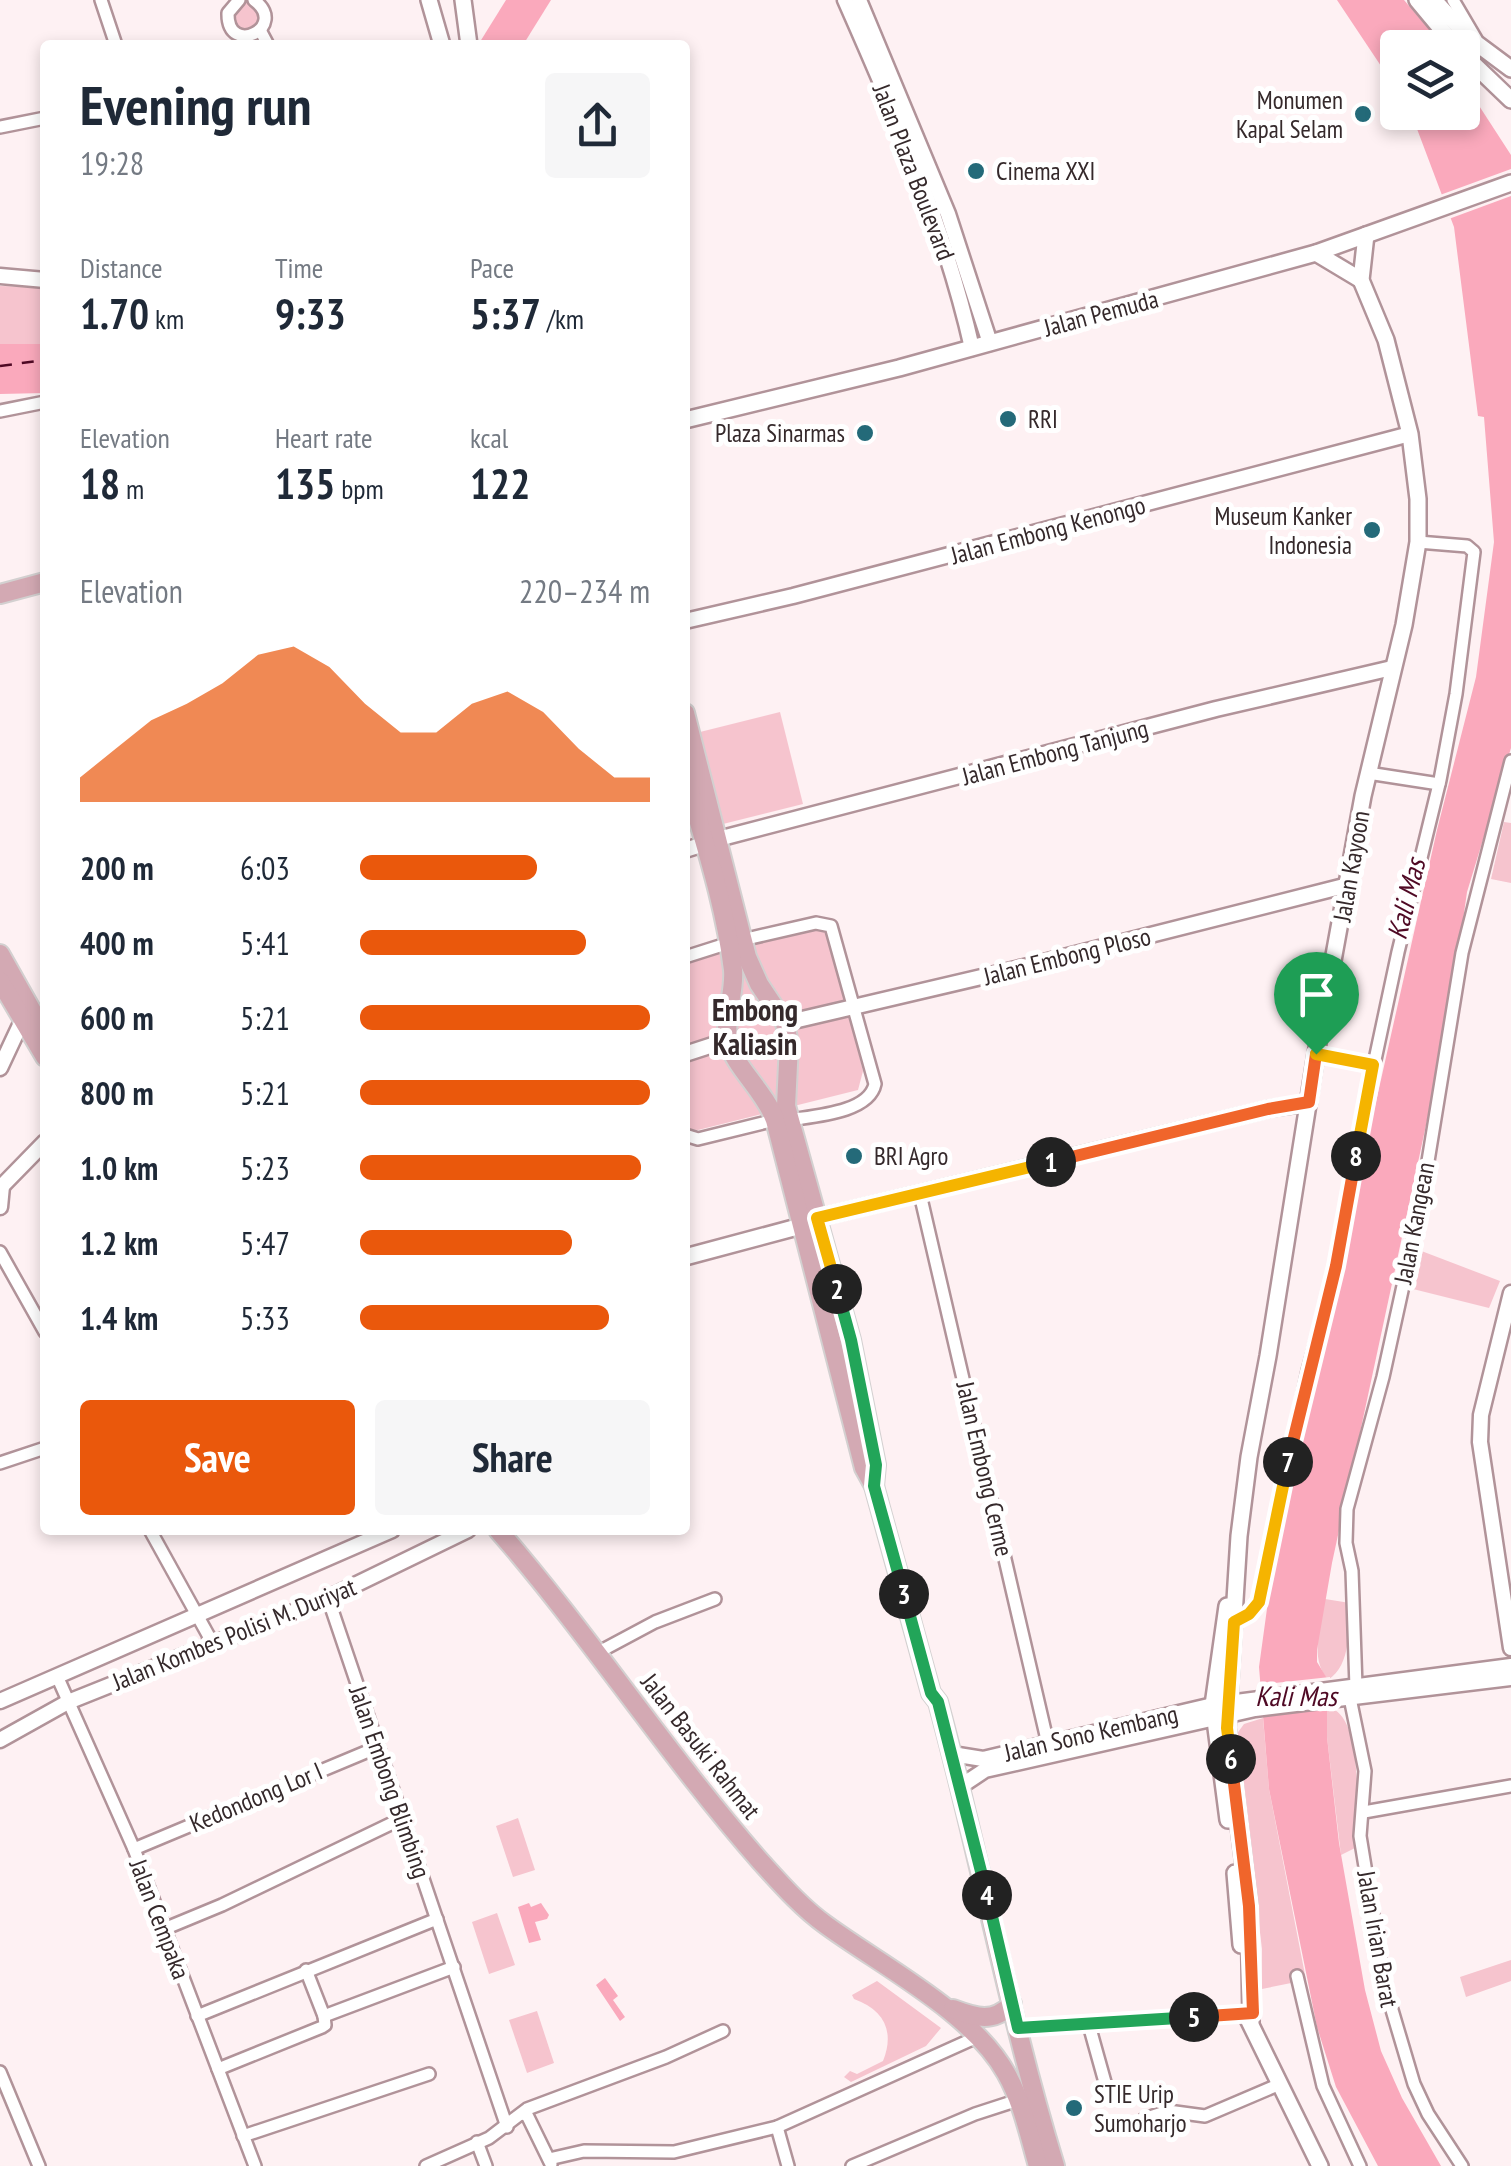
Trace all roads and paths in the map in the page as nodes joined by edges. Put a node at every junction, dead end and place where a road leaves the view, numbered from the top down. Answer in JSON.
{"nodes":[{"id":1,"x":101,"y":0,"type":"edge"},
{"id":2,"x":239,"y":0,"type":"edge"},
{"id":3,"x":254,"y":0,"type":"edge"},
{"id":4,"x":429,"y":0,"type":"edge"},
{"id":5,"x":463,"y":0,"type":"edge"},
{"id":6,"x":474,"y":0,"type":"edge"},
{"id":7,"x":845,"y":0,"type":"edge"},
{"id":8,"x":859,"y":0,"type":"edge"},
{"id":9,"x":1418,"y":0,"type":"edge"},
{"id":10,"x":1434,"y":0,"type":"edge"},
{"id":11,"x":1453,"y":0,"type":"edge"},
{"id":12,"x":466,"y":18,"type":"junction"},
{"id":13,"x":1443,"y":30,"type":"edge"},
{"id":14,"x":254,"y":37,"type":"edge"},
{"id":15,"x":114,"y":40,"type":"edge"},
{"id":16,"x":441,"y":40,"type":"edge"},
{"id":17,"x":468,"y":40,"type":"edge"},
{"id":18,"x":1481,"y":48,"type":"junction"},
{"id":19,"x":1480,"y":70,"type":"edge"},
{"id":20,"x":1511,"y":70,"type":"edge"},
{"id":21,"x":1509,"y":98,"type":"edge"},
{"id":22,"x":899,"y":115,"type":"junction"},
{"id":23,"x":40,"y":119,"type":"edge"},
{"id":24,"x":0,"y":127,"type":"edge"},
{"id":25,"x":1511,"y":183,"type":"edge"},
{"id":26,"x":1366,"y":236,"type":"junction"},
{"id":27,"x":1316,"y":253,"type":"junction"},
{"id":28,"x":0,"y":276,"type":"edge"},
{"id":29,"x":40,"y":280,"type":"edge"},
{"id":30,"x":1361,"y":280,"type":"junction"},
{"id":31,"x":990,"y":343,"type":"junction"},
{"id":32,"x":972,"y":348,"type":"junction"},
{"id":33,"x":40,"y":403,"type":"edge"},
{"id":34,"x":0,"y":410,"type":"edge"},
{"id":35,"x":690,"y":419,"type":"edge"},
{"id":36,"x":1410,"y":434,"type":"junction"},
{"id":37,"x":1418,"y":542,"type":"junction"},
{"id":38,"x":40,"y":583,"type":"edge"},
{"id":39,"x":4,"y":590,"type":"edge"},
{"id":40,"x":690,"y":620,"type":"edge"},
{"id":41,"x":1392,"y":668,"type":"junction"},
{"id":42,"x":690,"y":739,"type":"edge"},
{"id":43,"x":1511,"y":762,"type":"edge"},
{"id":44,"x":1368,"y":773,"type":"junction"},
{"id":45,"x":1439,"y":784,"type":"junction"},
{"id":46,"x":690,"y":787,"type":"edge"},
{"id":47,"x":711,"y":842,"type":"junction"},
{"id":48,"x":690,"y":848,"type":"edge"},
{"id":49,"x":1348,"y":885,"type":"junction"},
{"id":50,"x":736,"y":942,"type":"junction"},
{"id":51,"x":0,"y":954,"type":"edge"},
{"id":52,"x":690,"y":956,"type":"edge"},
{"id":53,"x":0,"y":981,"type":"edge"},
{"id":54,"x":854,"y":1008,"type":"junction"},
{"id":55,"x":22,"y":1021,"type":"junction"},
{"id":56,"x":785,"y":1023,"type":"junction"},
{"id":57,"x":40,"y":1025,"type":"edge"},
{"id":58,"x":728,"y":1040,"type":"junction"},
{"id":59,"x":40,"y":1050,"type":"edge"},
{"id":60,"x":690,"y":1052,"type":"edge"},
{"id":61,"x":1316,"y":1054,"type":"junction"},
{"id":62,"x":1373,"y":1065,"type":"junction"},
{"id":63,"x":0,"y":1068,"type":"edge"},
{"id":64,"x":1309,"y":1102,"type":"junction"},
{"id":65,"x":782,"y":1120,"type":"junction"},
{"id":66,"x":690,"y":1137,"type":"edge"},
{"id":67,"x":40,"y":1147,"type":"edge"},
{"id":68,"x":2,"y":1185,"type":"edge"},
{"id":69,"x":920,"y":1194,"type":"junction"},
{"id":70,"x":0,"y":1207,"type":"edge"},
{"id":71,"x":809,"y":1222,"type":"junction"},
{"id":72,"x":0,"y":1252,"type":"edge"},
{"id":73,"x":690,"y":1255,"type":"edge"},
{"id":74,"x":1511,"y":1292,"type":"edge"},
{"id":75,"x":40,"y":1323,"type":"edge"},
{"id":76,"x":40,"y":1450,"type":"edge"},
{"id":77,"x":0,"y":1464,"type":"edge"},
{"id":78,"x":153,"y":1535,"type":"edge"},
{"id":79,"x":380,"y":1535,"type":"edge"},
{"id":80,"x":502,"y":1535,"type":"edge"},
{"id":81,"x":446,"y":1536,"type":"edge"},
{"id":82,"x":1505,"y":1551,"type":"edge"},
{"id":83,"x":1236,"y":1578,"type":"junction"},
{"id":84,"x":328,"y":1598,"type":"junction"},
{"id":85,"x":715,"y":1599,"type":"dead end"},
{"id":86,"x":198,"y":1612,"type":"junction"},
{"id":87,"x":1234,"y":1622,"type":"junction"},
{"id":88,"x":212,"y":1642,"type":"junction"},
{"id":89,"x":1511,"y":1648,"type":"edge"},
{"id":90,"x":598,"y":1653,"type":"junction"},
{"id":91,"x":1511,"y":1666,"type":"edge"},
{"id":92,"x":58,"y":1676,"type":"junction"},
{"id":93,"x":1511,"y":1678,"type":"edge"},
{"id":94,"x":931,"y":1693,"type":"junction"},
{"id":95,"x":1343,"y":1694,"type":"junction"},
{"id":96,"x":0,"y":1701,"type":"edge"},
{"id":97,"x":68,"y":1702,"type":"junction"},
{"id":98,"x":1221,"y":1709,"type":"junction"},
{"id":99,"x":0,"y":1740,"type":"edge"},
{"id":100,"x":1048,"y":1744,"type":"junction"},
{"id":101,"x":378,"y":1747,"type":"junction"},
{"id":102,"x":952,"y":1754,"type":"junction"},
{"id":103,"x":961,"y":1786,"type":"junction"},
{"id":104,"x":1511,"y":1786,"type":"edge"},
{"id":105,"x":1364,"y":1812,"type":"junction"},
{"id":106,"x":402,"y":1818,"type":"junction"},
{"id":107,"x":134,"y":1849,"type":"junction"},
{"id":108,"x":437,"y":1919,"type":"junction"},
{"id":109,"x":164,"y":1929,"type":"junction"},
{"id":110,"x":994,"y":1934,"type":"junction"},
{"id":111,"x":454,"y":1966,"type":"junction"},
{"id":112,"x":306,"y":1970,"type":"junction"},
{"id":113,"x":1297,"y":1976,"type":"dead end"},
{"id":114,"x":1012,"y":2004,"type":"junction"},
{"id":115,"x":940,"y":2005,"type":"junction"},
{"id":116,"x":197,"y":2016,"type":"junction"},
{"id":117,"x":324,"y":2016,"type":"junction"},
{"id":118,"x":1250,"y":2016,"type":"junction"},
{"id":119,"x":1089,"y":2024,"type":"junction"},
{"id":120,"x":1018,"y":2028,"type":"junction"},
{"id":121,"x":723,"y":2031,"type":"dead end"},
{"id":122,"x":977,"y":2037,"type":"junction"},
{"id":123,"x":218,"y":2069,"type":"junction"},
{"id":124,"x":0,"y":2072,"type":"edge"},
{"id":125,"x":429,"y":2074,"type":"dead end"},
{"id":126,"x":1280,"y":2084,"type":"junction"},
{"id":127,"x":1134,"y":2090,"type":"dead end"},
{"id":128,"x":1018,"y":2100,"type":"junction"},
{"id":129,"x":522,"y":2114,"type":"junction"},
{"id":130,"x":1144,"y":2119,"type":"dead end"},
{"id":131,"x":508,"y":2127,"type":"junction"},
{"id":132,"x":777,"y":2127,"type":"junction"},
{"id":133,"x":243,"y":2136,"type":"junction"},
{"id":134,"x":483,"y":2140,"type":"junction"},
{"id":135,"x":674,"y":2152,"type":"junction"},
{"id":136,"x":551,"y":2163,"type":"edge"},
{"id":137,"x":39,"y":2166,"type":"edge"},
{"id":138,"x":254,"y":2166,"type":"edge"},
{"id":139,"x":426,"y":2166,"type":"edge"},
{"id":140,"x":486,"y":2166,"type":"edge"},
{"id":141,"x":676,"y":2166,"type":"edge"},
{"id":142,"x":788,"y":2166,"type":"edge"},
{"id":143,"x":852,"y":2166,"type":"edge"},
{"id":144,"x":1038,"y":2166,"type":"edge"},
{"id":145,"x":1055,"y":2166,"type":"edge"},
{"id":146,"x":1320,"y":2166,"type":"edge"},
{"id":147,"x":1360,"y":2166,"type":"edge"},
{"id":148,"x":1462,"y":2166,"type":"edge"}],
"edges":[{"from":1,"to":15,"type":"street"},
{"from":2,"to":14,"type":"street"},
{"from":3,"to":14,"type":"street"},
{"from":4,"to":16,"type":"main road"},
{"from":5,"to":12,"type":"main road"},
{"from":6,"to":12,"type":"street"},
{"from":7,"to":22,"type":"street","name":"Jalan Plaza Boulevard"},
{"from":8,"to":22,"type":"street","name":"Jalan Plaza Boulevard"},
{"from":9,"to":13,"type":"main road"},
{"from":10,"to":18,"type":"main road"},
{"from":11,"to":18,"type":"street"},
{"from":12,"to":17,"type":"main road"},
{"from":18,"to":20,"type":"main road"},
{"from":18,"to":21,"type":"main road"},
{"from":19,"to":21,"type":"main road"},
{"from":22,"to":31,"type":"street","name":"Jalan Plaza Boulevard"},
{"from":22,"to":32,"type":"street","name":"Jalan Plaza Boulevard"},
{"from":23,"to":24,"type":"street"},
{"from":25,"to":26,"type":"main road","name":"Jalan Pemuda"},
{"from":26,"to":27,"type":"main road","name":"Jalan Pemuda"},
{"from":26,"to":30,"type":"main road","name":"Jalan Kayoon"},
{"from":27,"to":30,"type":"main road"},
{"from":27,"to":31,"type":"main road","name":"Jalan Pemuda"},
{"from":28,"to":29,"type":"street"},
{"from":30,"to":36,"type":"main road","name":"Jalan Kayoon"},
{"from":31,"to":32,"type":"main road","name":"Jalan Pemuda"},
{"from":32,"to":35,"type":"main road","name":"Jalan Pemuda"},
{"from":33,"to":34,"type":"street"},
{"from":36,"to":37,"type":"main road","name":"Jalan Kayoon"},
{"from":36,"to":40,"type":"street","name":"Jalan Embong Kenongo"},
{"from":37,"to":41,"type":"main road","name":"Jalan Kayoon"},
{"from":37,"to":45,"type":"street"},
{"from":38,"to":39,"type":"main road"},
{"from":41,"to":44,"type":"main road","name":"Jalan Kayoon"},
{"from":41,"to":47,"type":"street","name":"Jalan Embong Tanjung"},
{"from":42,"to":47,"type":"main road"},
{"from":43,"to":95,"type":"street","name":"Jalan Kangean"},
{"from":44,"to":45,"type":"street"},
{"from":44,"to":49,"type":"main road","name":"Jalan Kayoon"},
{"from":45,"to":62,"type":"street"},
{"from":46,"to":47,"type":"main road"},
{"from":47,"to":48,"type":"street","name":"Jalan Embong Tanjung"},
{"from":47,"to":50,"type":"main road"},
{"from":49,"to":54,"type":"street","name":"Jalan Embong Ploso"},
{"from":49,"to":61,"type":"main road","name":"Jalan Kayoon"},
{"from":50,"to":52,"type":"street"},
{"from":50,"to":54,"type":"street"},
{"from":50,"to":56,"type":"main road"},
{"from":50,"to":58,"type":"main road"},
{"from":51,"to":57,"type":"main road"},
{"from":53,"to":55,"type":"main road"},
{"from":54,"to":56,"type":"street","name":"Jalan Embong Ploso"},
{"from":54,"to":65,"type":"street"},
{"from":55,"to":59,"type":"main road"},
{"from":55,"to":63,"type":"street"},
{"from":56,"to":65,"type":"main road"},
{"from":58,"to":60,"type":"street"},
{"from":58,"to":65,"type":"main road"},
{"from":61,"to":62,"type":"street"},
{"from":61,"to":64,"type":"main road","name":"Jalan Kayoon"},
{"from":62,"to":87,"type":"street"},
{"from":64,"to":69,"type":"street"},
{"from":64,"to":83,"type":"main road","name":"Jalan Kayoon"},
{"from":65,"to":66,"type":"street"},
{"from":65,"to":71,"type":"main road"},
{"from":67,"to":68,"type":"street"},
{"from":68,"to":70,"type":"street"},
{"from":69,"to":71,"type":"street"},
{"from":69,"to":100,"type":"street","name":"Jalan Embong Cerme"},
{"from":71,"to":73,"type":"main road"},
{"from":71,"to":94,"type":"main road"},
{"from":72,"to":75,"type":"street"},
{"from":74,"to":82,"type":"street"},
{"from":76,"to":77,"type":"street"},
{"from":78,"to":86,"type":"street"},
{"from":79,"to":86,"type":"street","name":"Jalan Kombes Polisi M. Duriyat"},
{"from":80,"to":90,"type":"main road","name":"Jalan Basuki Rahmat"},
{"from":81,"to":84,"type":"street","name":"Jalan Kombes Polisi M. Duriyat"},
{"from":82,"to":89,"type":"street"},
{"from":83,"to":87,"type":"main road","name":"Jalan Kayoon"},
{"from":83,"to":98,"type":"main road","name":"Jalan Kayoon"},
{"from":84,"to":88,"type":"street","name":"Jalan Kombes Polisi M. Duriyat"},
{"from":84,"to":101,"type":"street","name":"Jalan Embong Blimbing"},
{"from":85,"to":90,"type":"street"},
{"from":86,"to":88,"type":"street"},
{"from":86,"to":92,"type":"street","name":"Jalan Kombes Polisi M. Duriyat"},
{"from":87,"to":98,"type":"main road","name":"Jalan Kayoon"},
{"from":88,"to":97,"type":"street","name":"Jalan Kombes Polisi M. Duriyat"},
{"from":90,"to":115,"type":"main road","name":"Jalan Basuki Rahmat"},
{"from":91,"to":95,"type":"street"},
{"from":92,"to":96,"type":"street","name":"Jalan Kombes Polisi M. Duriyat"},
{"from":92,"to":97,"type":"street","name":"Jalan Cempaka"},
{"from":93,"to":95,"type":"street"},
{"from":94,"to":102,"type":"main road"},
{"from":94,"to":110,"type":"main road"},
{"from":95,"to":98,"type":"street"},
{"from":95,"to":105,"type":"street","name":"Jalan Irian Barat"},
{"from":97,"to":99,"type":"street","name":"Jalan Kombes Polisi M. Duriyat"},
{"from":97,"to":107,"type":"street","name":"Jalan Cempaka"},
{"from":98,"to":100,"type":"street","name":"Jalan Sono Kembang"},
{"from":98,"to":103,"type":"street","name":"Jalan Sono Kembang"},
{"from":98,"to":118,"type":"main road","name":"Jalan Kayoon"},
{"from":100,"to":102,"type":"street","name":"Jalan Sono Kembang"},
{"from":101,"to":106,"type":"street","name":"Jalan Embong Blimbing"},
{"from":101,"to":107,"type":"street","name":"Kedondong Lor I"},
{"from":102,"to":103,"type":"main road"},
{"from":103,"to":110,"type":"main road"},
{"from":104,"to":105,"type":"street"},
{"from":105,"to":148,"type":"street","name":"Jalan Irian Barat"},
{"from":106,"to":108,"type":"street","name":"Jalan Embong Blimbing"},
{"from":106,"to":109,"type":"street"},
{"from":107,"to":109,"type":"street","name":"Jalan Cempaka"},
{"from":108,"to":111,"type":"street","name":"Jalan Embong Blimbing"},
{"from":108,"to":112,"type":"street"},
{"from":109,"to":116,"type":"street","name":"Jalan Cempaka"},
{"from":110,"to":114,"type":"main road"},
{"from":111,"to":117,"type":"street"},
{"from":111,"to":131,"type":"street","name":"Jalan Embong Blimbing"},
{"from":112,"to":116,"type":"street"},
{"from":112,"to":117,"type":"street"},
{"from":113,"to":147,"type":"street"},
{"from":114,"to":115,"type":"main road"},
{"from":114,"to":120,"type":"main road"},
{"from":115,"to":122,"type":"main road","name":"Jalan Basuki Rahmat"},
{"from":116,"to":123,"type":"street","name":"Jalan Cempaka"},
{"from":117,"to":123,"type":"street"},
{"from":118,"to":119,"type":"street"},
{"from":118,"to":126,"type":"main road"},
{"from":119,"to":120,"type":"street"},
{"from":119,"to":127,"type":"street"},
{"from":120,"to":145,"type":"main road"},
{"from":121,"to":129,"type":"street"},
{"from":122,"to":128,"type":"main road","name":"Jalan Basuki Rahmat"},
{"from":122,"to":132,"type":"street"},
{"from":123,"to":133,"type":"street","name":"Jalan Cempaka"},
{"from":124,"to":137,"type":"street"},
{"from":125,"to":133,"type":"street"},
{"from":126,"to":130,"type":"street"},
{"from":126,"to":146,"type":"main road"},
{"from":128,"to":143,"type":"street"},
{"from":128,"to":144,"type":"main road","name":"Jalan Basuki Rahmat"},
{"from":129,"to":131,"type":"street"},
{"from":129,"to":136,"type":"street"},
{"from":131,"to":134,"type":"street"},
{"from":132,"to":135,"type":"street"},
{"from":132,"to":142,"type":"street"},
{"from":133,"to":138,"type":"street","name":"Jalan Cempaka"},
{"from":134,"to":139,"type":"street"},
{"from":134,"to":140,"type":"street"},
{"from":135,"to":136,"type":"street"},
{"from":135,"to":141,"type":"street"}]}
